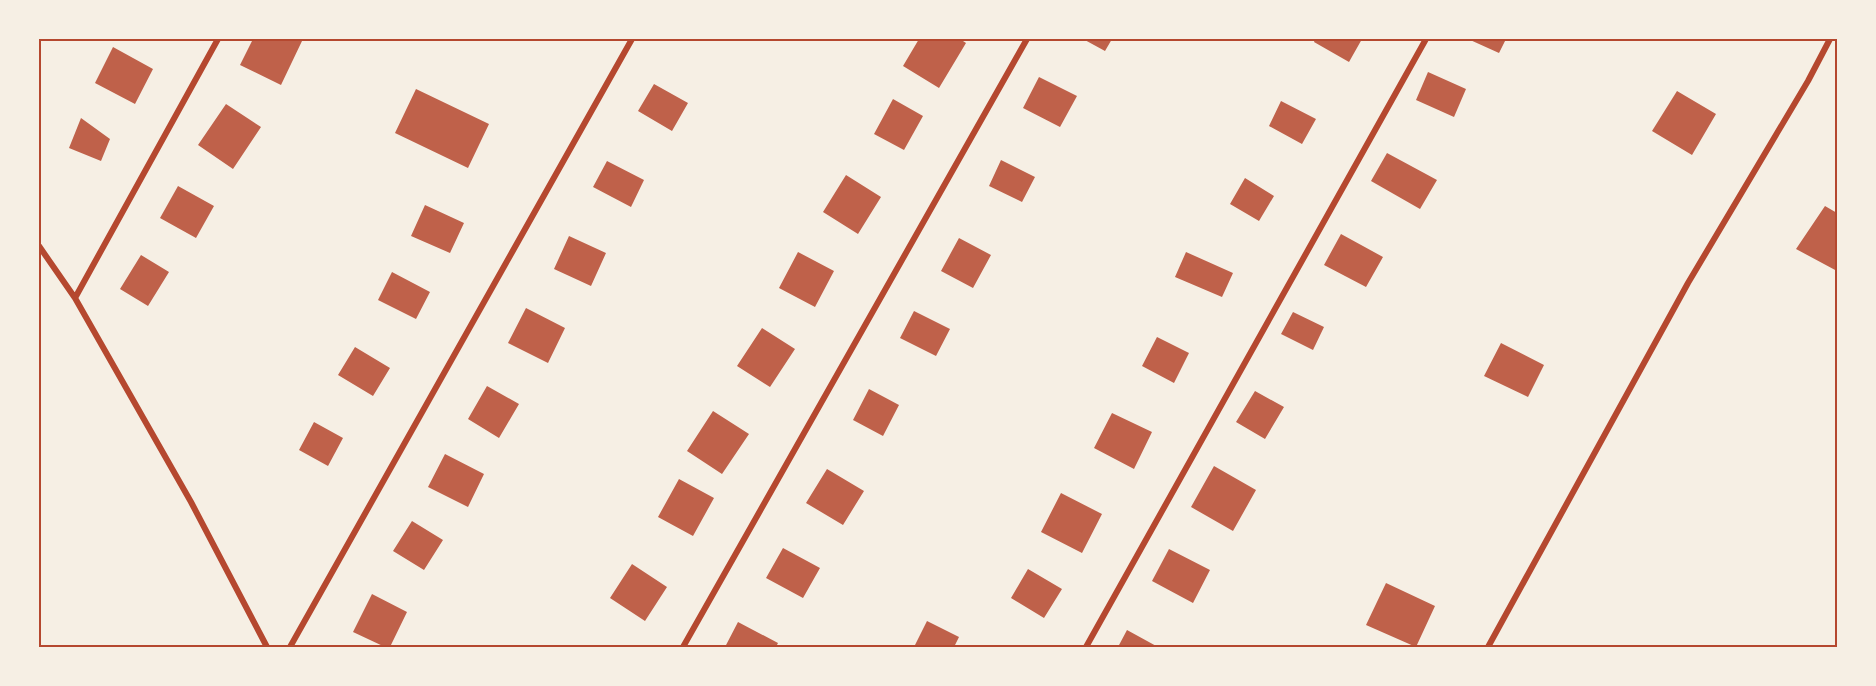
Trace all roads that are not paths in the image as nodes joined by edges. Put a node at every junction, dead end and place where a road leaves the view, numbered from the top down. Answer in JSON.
{"nodes":[{"id":1,"x":218,"y":39,"type":"edge"},
{"id":2,"x":632,"y":39,"type":"edge"},
{"id":3,"x":1027,"y":39,"type":"edge"},
{"id":4,"x":1426,"y":39,"type":"edge"},
{"id":5,"x":1830,"y":39,"type":"edge"},
{"id":6,"x":39,"y":246,"type":"edge"},
{"id":7,"x":75,"y":298,"type":"junction"},
{"id":8,"x":267,"y":647,"type":"edge"},
{"id":9,"x":290,"y":647,"type":"edge"},
{"id":10,"x":683,"y":647,"type":"edge"},
{"id":11,"x":1086,"y":647,"type":"edge"},
{"id":12,"x":1488,"y":647,"type":"edge"}],
"edges":[{"from":1,"to":7,"type":"street"},
{"from":2,"to":9,"type":"street"},
{"from":3,"to":10,"type":"street"},
{"from":4,"to":11,"type":"street"},
{"from":5,"to":12,"type":"street"},
{"from":6,"to":7,"type":"street"},
{"from":7,"to":8,"type":"street"}]}
